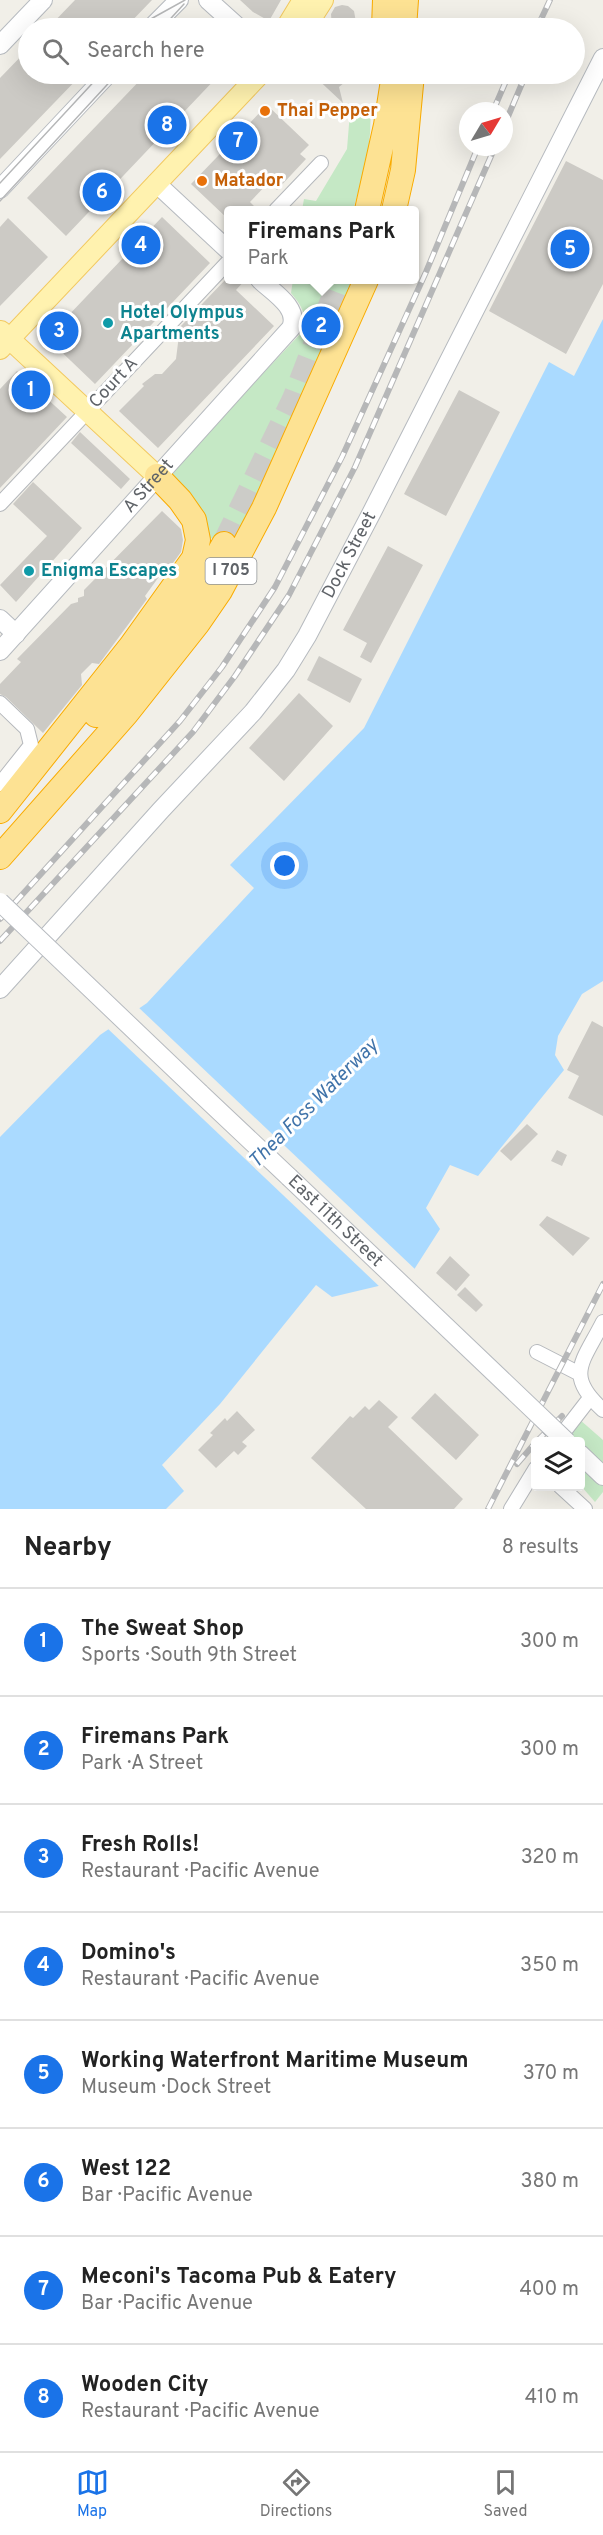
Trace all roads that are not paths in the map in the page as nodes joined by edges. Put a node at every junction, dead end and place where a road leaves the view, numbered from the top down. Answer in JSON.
{"nodes":[{"id":1,"x":43,"y":0,"type":"edge"},
{"id":2,"x":179,"y":0,"type":"edge"},
{"id":3,"x":207,"y":0,"type":"edge"},
{"id":4,"x":303,"y":0,"type":"edge"},
{"id":5,"x":323,"y":0,"type":"edge"},
{"id":6,"x":385,"y":0,"type":"edge"},
{"id":7,"x":399,"y":0,"type":"edge"},
{"id":8,"x":406,"y":0,"type":"edge"},
{"id":9,"x":418,"y":0,"type":"edge"},
{"id":10,"x":26,"y":18,"type":"edge"},
{"id":11,"x":161,"y":18,"type":"edge"},
{"id":12,"x":228,"y":18,"type":"edge"},
{"id":13,"x":292,"y":18,"type":"edge"},
{"id":14,"x":312,"y":18,"type":"edge"},
{"id":15,"x":384,"y":18,"type":"edge"},
{"id":16,"x":398,"y":18,"type":"edge"},
{"id":17,"x":405,"y":18,"type":"edge"},
{"id":18,"x":417,"y":18,"type":"edge"},
{"id":19,"x":18,"y":26,"type":"edge"},
{"id":20,"x":0,"y":45,"type":"edge"},
{"id":21,"x":603,"y":58,"type":"edge"},
{"id":22,"x":99,"y":84,"type":"edge"},
{"id":23,"x":250,"y":84,"type":"edge"},
{"id":24,"x":381,"y":84,"type":"edge"},
{"id":25,"x":392,"y":84,"type":"edge"},
{"id":26,"x":398,"y":84,"type":"edge"},
{"id":27,"x":411,"y":84,"type":"edge"},
{"id":28,"x":321,"y":163,"type":"dead end"},
{"id":29,"x":375,"y":176,"type":"junction"},
{"id":30,"x":156,"y":183,"type":"junction"},
{"id":31,"x":0,"y":189,"type":"edge"},
{"id":32,"x":280,"y":206,"type":"edge"},
{"id":33,"x":368,"y":206,"type":"edge"},
{"id":34,"x":377,"y":206,"type":"edge"},
{"id":35,"x":395,"y":206,"type":"edge"},
{"id":36,"x":224,"y":246,"type":"edge"},
{"id":37,"x":224,"y":266,"type":"edge"},
{"id":38,"x":265,"y":284,"type":"edge"},
{"id":39,"x":358,"y":284,"type":"edge"},
{"id":40,"x":364,"y":284,"type":"edge"},
{"id":41,"x":348,"y":318,"type":"junction"},
{"id":42,"x":3,"y":340,"type":"edge"},
{"id":43,"x":87,"y":411,"type":"junction"},
{"id":44,"x":157,"y":476,"type":"junction"},
{"id":45,"x":0,"y":504,"type":"edge"},
{"id":46,"x":224,"y":543,"type":"tunnel mouth"},
{"id":47,"x":0,"y":619,"type":"edge"},
{"id":48,"x":16,"y":634,"type":"junction"},
{"id":49,"x":0,"y":651,"type":"edge"},
{"id":50,"x":0,"y":703,"type":"edge"},
{"id":51,"x":0,"y":784,"type":"edge"},
{"id":52,"x":0,"y":812,"type":"edge"},
{"id":53,"x":0,"y":857,"type":"edge"},
{"id":54,"x":0,"y":902,"type":"edge"},
{"id":55,"x":0,"y":989,"type":"edge"},
{"id":56,"x":603,"y":1322,"type":"edge"},
{"id":57,"x":537,"y":1352,"type":"dead end"},
{"id":58,"x":580,"y":1374,"type":"junction"},
{"id":59,"x":590,"y":1398,"type":"junction"},
{"id":60,"x":603,"y":1410,"type":"edge"},
{"id":61,"x":560,"y":1437,"type":"edge"},
{"id":62,"x":562,"y":1437,"type":"edge"},
{"id":63,"x":585,"y":1459,"type":"edge"},
{"id":64,"x":531,"y":1476,"type":"edge"},
{"id":65,"x":603,"y":1476,"type":"edge"},
{"id":66,"x":565,"y":1491,"type":"edge"},
{"id":67,"x":511,"y":1509,"type":"edge"},
{"id":68,"x":585,"y":1509,"type":"edge"}],
"edges":[{"from":1,"to":10,"type":"street"},
{"from":2,"to":11,"type":"street"},
{"from":3,"to":12,"type":"street"},
{"from":4,"to":13,"type":"main road"},
{"from":5,"to":14,"type":"main road"},
{"from":6,"to":15,"type":"highway"},
{"from":7,"to":16,"type":"highway"},
{"from":8,"to":17,"type":"highway"},
{"from":9,"to":18,"type":"highway"},
{"from":19,"to":20,"type":"street"},
{"from":21,"to":55,"type":"street","name":"Dock Street"},
{"from":22,"to":31,"type":"street"},
{"from":23,"to":30,"type":"main road"},
{"from":24,"to":29,"type":"highway"},
{"from":25,"to":29,"type":"highway"},
{"from":26,"to":34,"type":"highway"},
{"from":27,"to":35,"type":"highway"},
{"from":28,"to":32,"type":"street"},
{"from":29,"to":33,"type":"highway"},
{"from":30,"to":36,"type":"street"},
{"from":30,"to":42,"type":"main road"},
{"from":37,"to":43,"type":"street","name":"Court A"},
{"from":38,"to":44,"type":"street","name":"A Street"},
{"from":39,"to":41,"type":"highway"},
{"from":40,"to":41,"type":"highway"},
{"from":41,"to":53,"type":"highway","number":"I 705"},
{"from":42,"to":43,"type":"main road"},
{"from":43,"to":44,"type":"main road"},
{"from":43,"to":45,"type":"street","name":"Court A"},
{"from":44,"to":48,"type":"street","name":"A Street"},
{"from":44,"to":52,"type":"highway"},
{"from":46,"to":52,"type":"highway","number":"I 705"},
{"from":47,"to":48,"type":"street"},
{"from":48,"to":49,"type":"street","name":"A Street"},
{"from":50,"to":51,"type":"street"},
{"from":54,"to":62,"type":"street","name":"East 11th Street","bridge":true},
{"from":56,"to":58,"type":"street"},
{"from":57,"to":58,"type":"street"},
{"from":58,"to":59,"type":"street"},
{"from":59,"to":60,"type":"street"},
{"from":59,"to":61,"type":"street"},
{"from":63,"to":65,"type":"street"},
{"from":64,"to":67,"type":"street"},
{"from":66,"to":68,"type":"street"}]}
